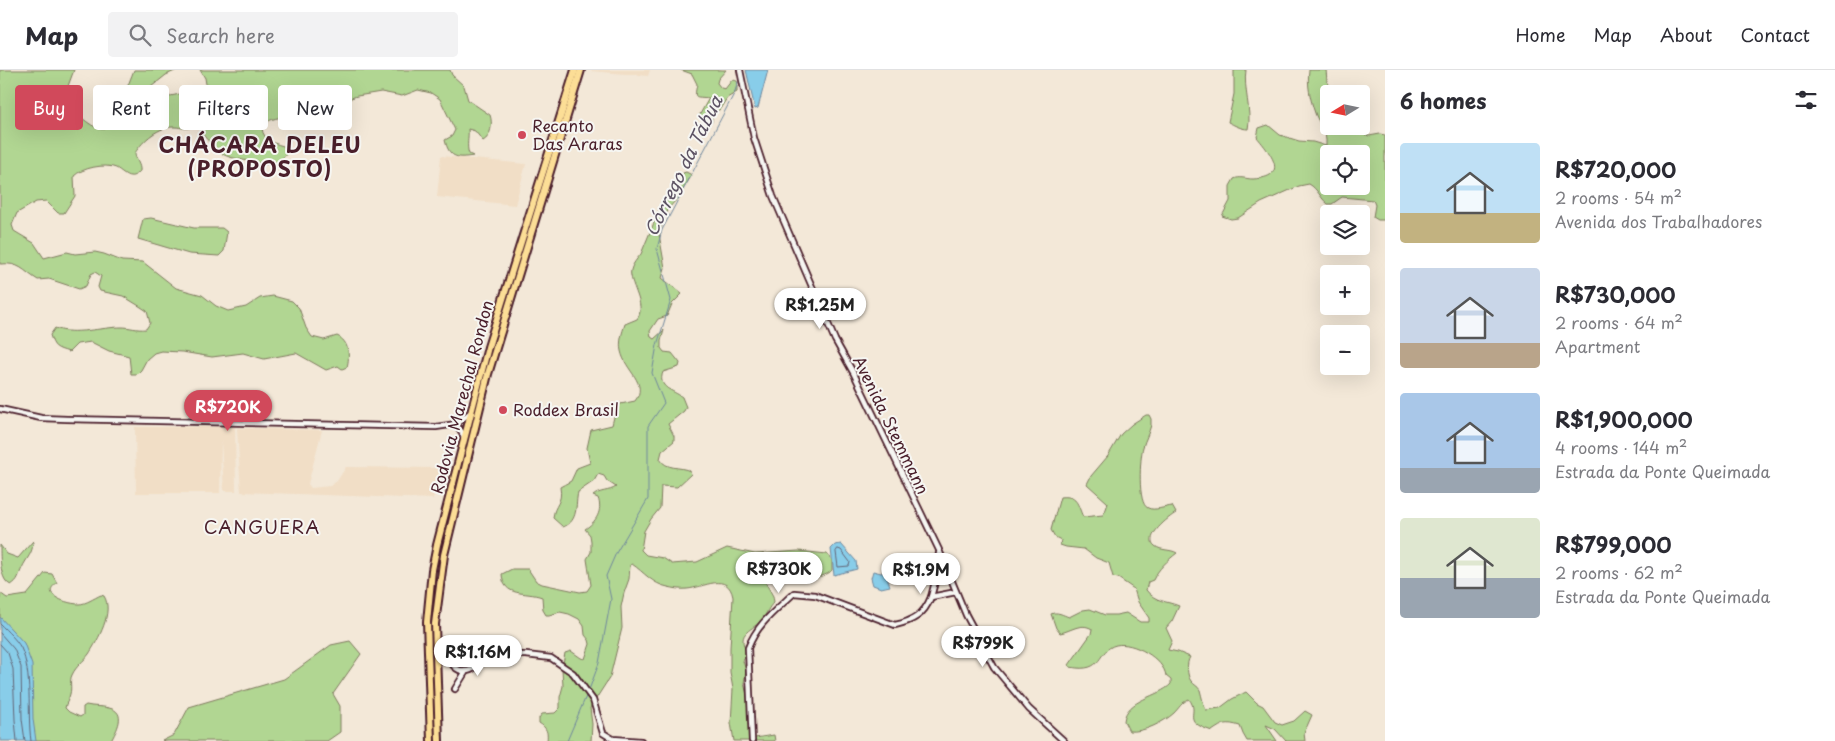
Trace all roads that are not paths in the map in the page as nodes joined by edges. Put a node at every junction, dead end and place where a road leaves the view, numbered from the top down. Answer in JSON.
{"nodes":[{"id":1,"x":575,"y":70,"type":"edge"},
{"id":2,"x":582,"y":70,"type":"edge"},
{"id":3,"x":740,"y":70,"type":"edge"},
{"id":4,"x":0,"y":409,"type":"edge"},
{"id":5,"x":471,"y":412,"type":"junction"},
{"id":6,"x":456,"y":424,"type":"junction"},
{"id":7,"x":464,"y":439,"type":"junction"},
{"id":8,"x":939,"y":552,"type":"junction"},
{"id":9,"x":956,"y":592,"type":"junction"},
{"id":10,"x":931,"y":597,"type":"junction"},
{"id":11,"x":476,"y":646,"type":"junction"},
{"id":12,"x":498,"y":655,"type":"junction"},
{"id":13,"x":478,"y":664,"type":"junction"},
{"id":14,"x":466,"y":671,"type":"junction"},
{"id":15,"x":455,"y":689,"type":"dead end"},
{"id":16,"x":431,"y":741,"type":"edge"},
{"id":17,"x":439,"y":741,"type":"edge"},
{"id":18,"x":641,"y":741,"type":"edge"},
{"id":19,"x":752,"y":741,"type":"edge"},
{"id":20,"x":1064,"y":741,"type":"edge"}],
"edges":[{"from":1,"to":5,"type":"highway","name":"Rodovia Marechal Rondon"},
{"from":2,"to":17,"type":"highway","name":"Rodovia Marechal Rondon"},
{"from":3,"to":8,"type":"street","name":"Avenida Stemmann"},
{"from":4,"to":6,"type":"street"},
{"from":5,"to":6,"type":"street"},
{"from":5,"to":7,"type":"highway","name":"Rodovia Marechal Rondon"},
{"from":6,"to":7,"type":"street"},
{"from":7,"to":16,"type":"highway","name":"Rodovia Marechal Rondon"},
{"from":8,"to":9,"type":"street","name":"Avenida Stemmann"},
{"from":8,"to":10,"type":"street"},
{"from":9,"to":10,"type":"street"},
{"from":9,"to":20,"type":"street","name":"Avenida Stemmann"},
{"from":10,"to":19,"type":"street"},
{"from":11,"to":12,"type":"street"},
{"from":11,"to":13,"type":"street"},
{"from":11,"to":14,"type":"street"},
{"from":12,"to":13,"type":"street"},
{"from":12,"to":18,"type":"street"},
{"from":13,"to":14,"type":"street"},
{"from":14,"to":15,"type":"street"}]}
